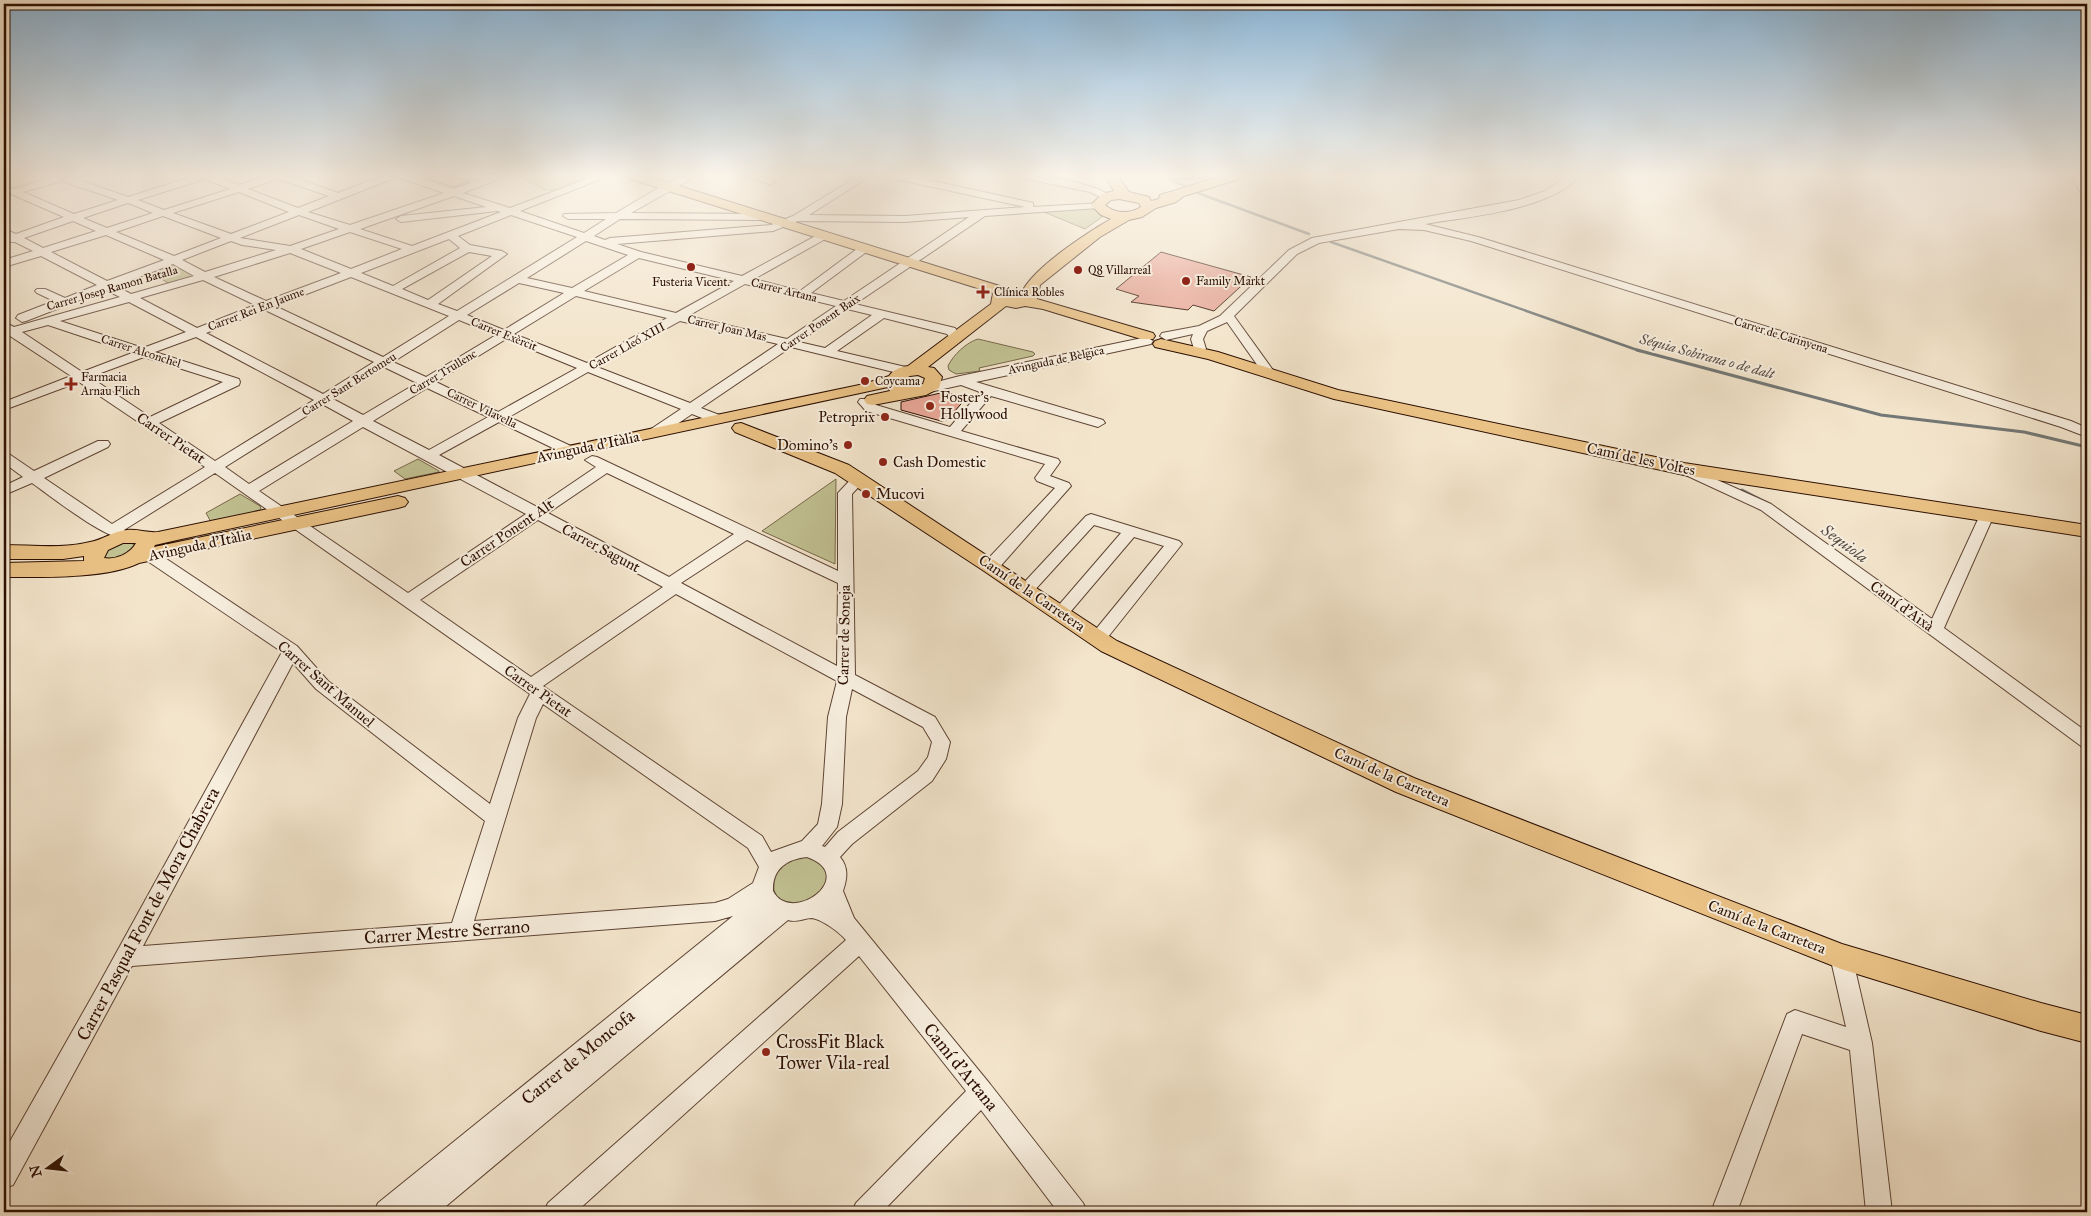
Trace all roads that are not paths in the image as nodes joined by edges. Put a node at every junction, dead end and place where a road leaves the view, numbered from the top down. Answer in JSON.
{"nodes":[{"id":1,"x":4,"y":232,"type":"edge"},
{"id":2,"x":33,"y":232,"type":"edge"},
{"id":3,"x":103,"y":232,"type":"edge"},
{"id":4,"x":107,"y":232,"type":"edge"},
{"id":5,"x":213,"y":232,"type":"edge"},
{"id":6,"x":247,"y":232,"type":"edge"},
{"id":7,"x":345,"y":232,"type":"edge"},
{"id":8,"x":357,"y":232,"type":"edge"},
{"id":9,"x":457,"y":232,"type":"edge"},
{"id":10,"x":573,"y":232,"type":"edge"},
{"id":11,"x":593,"y":232,"type":"edge"},
{"id":12,"x":698,"y":232,"type":"edge"},
{"id":13,"x":724,"y":232,"type":"edge"},
{"id":14,"x":815,"y":232,"type":"edge"},
{"id":15,"x":956,"y":232,"type":"edge"},
{"id":16,"x":1092,"y":232,"type":"edge"},
{"id":17,"x":1099,"y":232,"type":"edge"},
{"id":18,"x":1353,"y":232,"type":"edge"},
{"id":19,"x":1446,"y":232,"type":"edge"},
{"id":20,"x":1462,"y":232,"type":"edge"},
{"id":21,"x":694,"y":234,"type":"junction"},
{"id":22,"x":450,"y":235,"type":"junction"},
{"id":23,"x":586,"y":236,"type":"junction"},
{"id":24,"x":824,"y":236,"type":"junction"},
{"id":25,"x":658,"y":237,"type":"joint"},
{"id":26,"x":16,"y":238,"type":"junction"},
{"id":27,"x":230,"y":238,"type":"junction"},
{"id":28,"x":1474,"y":240,"type":"junction"},
{"id":29,"x":605,"y":242,"type":"junction"},
{"id":30,"x":4,"y":243,"type":"edge"},
{"id":31,"x":291,"y":248,"type":"junction"},
{"id":32,"x":467,"y":248,"type":"junction"},
{"id":33,"x":865,"y":248,"type":"junction"},
{"id":34,"x":412,"y":249,"type":"junction"},
{"id":35,"x":41,"y":252,"type":"junction"},
{"id":36,"x":637,"y":254,"type":"junction"},
{"id":37,"x":174,"y":260,"type":"junction"},
{"id":38,"x":910,"y":262,"type":"junction"},
{"id":39,"x":4,"y":264,"type":"edge"},
{"id":40,"x":351,"y":273,"type":"junction"},
{"id":41,"x":203,"y":276,"type":"junction"},
{"id":42,"x":518,"y":279,"type":"junction"},
{"id":43,"x":744,"y":280,"type":"junction"},
{"id":44,"x":106,"y":286,"type":"junction"},
{"id":45,"x":393,"y":290,"type":"junction"},
{"id":46,"x":41,"y":291,"type":"dead end"},
{"id":47,"x":574,"y":292,"type":"junction"},
{"id":48,"x":803,"y":294,"type":"junction"},
{"id":49,"x":1017,"y":295,"type":"junction"},
{"id":50,"x":128,"y":298,"type":"junction"},
{"id":51,"x":65,"y":302,"type":"junction"},
{"id":52,"x":430,"y":304,"type":"junction"},
{"id":53,"x":266,"y":305,"type":"junction"},
{"id":54,"x":846,"y":305,"type":"junction"},
{"id":55,"x":882,"y":314,"type":"junction"},
{"id":56,"x":458,"y":316,"type":"junction"},
{"id":57,"x":1228,"y":316,"type":"junction"},
{"id":58,"x":678,"y":317,"type":"junction"},
{"id":59,"x":48,"y":321,"type":"junction"},
{"id":60,"x":6,"y":329,"type":"edge"},
{"id":61,"x":1202,"y":329,"type":"junction"},
{"id":62,"x":1125,"y":330,"type":"junction"},
{"id":63,"x":196,"y":332,"type":"junction"},
{"id":64,"x":505,"y":334,"type":"junction"},
{"id":65,"x":956,"y":338,"type":"junction"},
{"id":66,"x":1158,"y":339,"type":"junction"},
{"id":67,"x":789,"y":343,"type":"junction"},
{"id":68,"x":1120,"y":346,"type":"junction"},
{"id":69,"x":144,"y":352,"type":"junction"},
{"id":70,"x":828,"y":352,"type":"junction"},
{"id":71,"x":1206,"y":352,"type":"junction"},
{"id":72,"x":385,"y":362,"type":"junction"},
{"id":73,"x":588,"y":367,"type":"junction"},
{"id":74,"x":1269,"y":373,"type":"junction"},
{"id":75,"x":80,"y":376,"type":"junction"},
{"id":76,"x":905,"y":378,"type":"junction"},
{"id":77,"x":932,"y":380,"type":"junction"},
{"id":78,"x":964,"y":380,"type":"junction"},
{"id":79,"x":427,"y":382,"type":"junction"},
{"id":80,"x":988,"y":392,"type":"junction"},
{"id":81,"x":323,"y":400,"type":"junction"},
{"id":82,"x":865,"y":402,"type":"junction"},
{"id":83,"x":4,"y":406,"type":"edge"},
{"id":84,"x":692,"y":409,"type":"junction"},
{"id":85,"x":500,"y":416,"type":"junction"},
{"id":86,"x":717,"y":419,"type":"junction"},
{"id":87,"x":362,"y":421,"type":"junction"},
{"id":88,"x":148,"y":423,"type":"junction"},
{"id":89,"x":1098,"y":423,"type":"dead end"},
{"id":90,"x":741,"y":428,"type":"junction"},
{"id":91,"x":656,"y":432,"type":"junction"},
{"id":92,"x":953,"y":432,"type":"junction"},
{"id":93,"x":2087,"y":433,"type":"edge"},
{"id":94,"x":103,"y":444,"type":"dead end"},
{"id":95,"x":570,"y":451,"type":"junction"},
{"id":96,"x":428,"y":456,"type":"junction"},
{"id":97,"x":4,"y":457,"type":"edge"},
{"id":98,"x":599,"y":464,"type":"junction"},
{"id":99,"x":215,"y":468,"type":"junction"},
{"id":100,"x":1684,"y":469,"type":"junction"},
{"id":101,"x":462,"y":474,"type":"junction"},
{"id":102,"x":33,"y":477,"type":"junction"},
{"id":103,"x":858,"y":479,"type":"junction"},
{"id":104,"x":481,"y":484,"type":"junction"},
{"id":105,"x":4,"y":491,"type":"edge"},
{"id":106,"x":248,"y":491,"type":"junction"},
{"id":107,"x":281,"y":512,"type":"junction"},
{"id":108,"x":536,"y":514,"type":"junction"},
{"id":109,"x":1988,"y":515,"type":"junction"},
{"id":110,"x":297,"y":524,"type":"junction"},
{"id":111,"x":1132,"y":531,"type":"junction"},
{"id":112,"x":2084,"y":532,"type":"edge"},
{"id":113,"x":746,"y":533,"type":"junction"},
{"id":114,"x":133,"y":544,"type":"junction"},
{"id":115,"x":4,"y":552,"type":"edge"},
{"id":116,"x":102,"y":556,"type":"junction"},
{"id":117,"x":991,"y":566,"type":"junction"},
{"id":118,"x":4,"y":570,"type":"edge"},
{"id":119,"x":846,"y":581,"type":"junction"},
{"id":120,"x":672,"y":586,"type":"junction"},
{"id":121,"x":1026,"y":589,"type":"junction"},
{"id":122,"x":409,"y":600,"type":"junction"},
{"id":123,"x":1060,"y":613,"type":"junction"},
{"id":124,"x":1935,"y":630,"type":"junction"},
{"id":125,"x":1098,"y":638,"type":"junction"},
{"id":126,"x":290,"y":650,"type":"junction"},
{"id":127,"x":846,"y":678,"type":"junction"},
{"id":128,"x":535,"y":689,"type":"junction"},
{"id":129,"x":2087,"y":741,"type":"edge"},
{"id":130,"x":496,"y":819,"type":"junction"},
{"id":131,"x":807,"y":849,"type":"junction"},
{"id":132,"x":828,"y":856,"type":"junction"},
{"id":133,"x":769,"y":866,"type":"junction"},
{"id":134,"x":833,"y":892,"type":"junction"},
{"id":135,"x":771,"y":900,"type":"junction"},
{"id":136,"x":813,"y":909,"type":"junction"},
{"id":137,"x":460,"y":931,"type":"junction"},
{"id":138,"x":853,"y":932,"type":"junction"},
{"id":139,"x":1841,"y":956,"type":"junction"},
{"id":140,"x":126,"y":957,"type":"junction"},
{"id":141,"x":2087,"y":1029,"type":"edge"},
{"id":142,"x":1861,"y":1043,"type":"junction"},
{"id":143,"x":982,"y":1092,"type":"junction"},
{"id":144,"x":4,"y":1176,"type":"edge"},
{"id":145,"x":388,"y":1212,"type":"edge"},
{"id":146,"x":420,"y":1212,"type":"edge"},
{"id":147,"x":557,"y":1212,"type":"edge"},
{"id":148,"x":865,"y":1212,"type":"edge"},
{"id":149,"x":1074,"y":1212,"type":"edge"},
{"id":150,"x":1724,"y":1212,"type":"edge"},
{"id":151,"x":1879,"y":1212,"type":"edge"}],
"edges":[{"from":1,"to":26,"type":"street","name":"Carrer Sagunt"},
{"from":2,"to":26,"type":"street"},
{"from":3,"to":35,"type":"street"},
{"from":4,"to":37,"type":"street"},
{"from":5,"to":27,"type":"street"},
{"from":6,"to":27,"type":"street"},
{"from":7,"to":31,"type":"street","name":"Carrer Josep Ramon Batalla"},
{"from":8,"to":34,"type":"street"},
{"from":9,"to":22,"type":"street","name":"Carrer Rei En Jaume"},
{"from":10,"to":23,"type":"street"},
{"from":11,"to":23,"type":"street"},
{"from":12,"to":21,"type":"street"},
{"from":13,"to":21,"type":"street"},
{"from":14,"to":24,"type":"main road","name":"Camí de les Voltes"},
{"from":15,"to":38,"type":"street","name":"Carrer Ponent Baix"},
{"from":16,"to":49,"type":"main road","name":"Avinguda d'Itàlia"},
{"from":17,"to":49,"type":"main road","name":"Avinguda d'Itàlia"},
{"from":18,"to":57,"type":"street","name":"Avinguda de Bèlgica"},
{"from":19,"to":28,"type":"street","name":"Carrer de Carinyena"},
{"from":20,"to":28,"type":"street","name":"Carrer de Carinyena"},
{"from":21,"to":25,"type":"street"},
{"from":22,"to":32,"type":"street"},
{"from":22,"to":34,"type":"street","name":"Carrer Rei En Jaume"},
{"from":23,"to":29,"type":"street"},
{"from":23,"to":42,"type":"street","name":"Carrer Sant Bertomeu"},
{"from":24,"to":33,"type":"main road","name":"Camí de les Voltes"},
{"from":24,"to":43,"type":"street","name":"Carrer Lleó XIII"},
{"from":25,"to":29,"type":"street"},
{"from":26,"to":30,"type":"street"},
{"from":26,"to":35,"type":"street","name":"Carrer Sagunt"},
{"from":27,"to":31,"type":"street"},
{"from":27,"to":37,"type":"street"},
{"from":28,"to":93,"type":"street","name":"Carrer de Carinyena"},
{"from":29,"to":36,"type":"street"},
{"from":31,"to":40,"type":"street","name":"Carrer Exèrcit"},
{"from":31,"to":41,"type":"street","name":"Carrer Josep Ramon Batalla"},
{"from":32,"to":45,"type":"street"},
{"from":32,"to":52,"type":"street"},
{"from":33,"to":38,"type":"main road","name":"Camí de les Voltes"},
{"from":33,"to":48,"type":"street"},
{"from":34,"to":40,"type":"street","name":"Carrer Rei En Jaume"},
{"from":35,"to":39,"type":"street"},
{"from":35,"to":44,"type":"street","name":"Carrer Sagunt"},
{"from":36,"to":43,"type":"street","name":"Carrer Artana"},
{"from":36,"to":47,"type":"street","name":"Carrer Trullenc"},
{"from":37,"to":41,"type":"street"},
{"from":37,"to":44,"type":"street"},
{"from":38,"to":49,"type":"main road","name":"Camí de les Voltes"},
{"from":38,"to":54,"type":"street","name":"Carrer Ponent Baix"},
{"from":40,"to":45,"type":"street","name":"Carrer Exèrcit"},
{"from":40,"to":53,"type":"street","name":"Carrer Rei En Jaume"},
{"from":41,"to":50,"type":"street","name":"Carrer Josep Ramon Batalla"},
{"from":41,"to":53,"type":"street","name":"Carrer Vilavella"},
{"from":42,"to":47,"type":"street","name":"Carrer Joan Mas"},
{"from":42,"to":56,"type":"street","name":"Carrer Sant Bertomeu"},
{"from":43,"to":48,"type":"street","name":"Carrer Artana"},
{"from":43,"to":58,"type":"street","name":"Carrer Lleó XIII"},
{"from":44,"to":50,"type":"street","name":"Carrer Sagunt"},
{"from":44,"to":51,"type":"street"},
{"from":45,"to":52,"type":"street","name":"Carrer Exèrcit"},
{"from":46,"to":51,"type":"street"},
{"from":47,"to":58,"type":"street","name":"Carrer Joan Mas"},
{"from":47,"to":64,"type":"street","name":"Carrer Trullenc"},
{"from":48,"to":54,"type":"street","name":"Carrer Artana"},
{"from":49,"to":62,"type":"main road","name":"Camí de les Voltes"},
{"from":49,"to":65,"type":"main road","name":"Avinguda d'Itàlia"},
{"from":49,"to":77,"type":"main road","name":"Avinguda d'Itàlia"},
{"from":50,"to":59,"type":"street","name":"Carrer Josep Ramon Batalla"},
{"from":50,"to":63,"type":"street","name":"Carrer Sagunt"},
{"from":51,"to":60,"type":"street"},
{"from":52,"to":56,"type":"street","name":"Carrer Exèrcit"},
{"from":53,"to":63,"type":"street","name":"Carrer Rei En Jaume"},
{"from":53,"to":72,"type":"street","name":"Carrer Vilavella"},
{"from":54,"to":55,"type":"street","name":"Carrer Artana"},
{"from":54,"to":67,"type":"street","name":"Carrer Ponent Baix"},
{"from":55,"to":65,"type":"street","name":"Carrer Artana"},
{"from":55,"to":70,"type":"street"},
{"from":56,"to":64,"type":"street","name":"Carrer Exèrcit"},
{"from":56,"to":72,"type":"street","name":"Carrer Sant Bertomeu"},
{"from":57,"to":61,"type":"street","name":"Avinguda de Bèlgica"},
{"from":57,"to":74,"type":"street"},
{"from":58,"to":67,"type":"street","name":"Carrer Joan Mas"},
{"from":58,"to":73,"type":"street","name":"Carrer Lleó XIII"},
{"from":59,"to":60,"type":"street","name":"Carrer Josep Ramon Batalla"},
{"from":59,"to":69,"type":"street","name":"Carrer Alconchel"},
{"from":60,"to":75,"type":"street","name":"Carrer Pietat"},
{"from":61,"to":66,"type":"street","name":"Avinguda de Bèlgica"},
{"from":61,"to":71,"type":"street"},
{"from":62,"to":66,"type":"main road","name":"Camí de les Voltes"},
{"from":62,"to":68,"type":"street"},
{"from":63,"to":69,"type":"street","name":"Carrer Rei En Jaume"},
{"from":63,"to":81,"type":"street","name":"Carrer Sagunt"},
{"from":64,"to":73,"type":"street","name":"Carrer Exèrcit"},
{"from":64,"to":79,"type":"street","name":"Carrer Trullenc"},
{"from":65,"to":76,"type":"main road","name":"Avinguda d'Itàlia"},
{"from":66,"to":68,"type":"street","name":"Avinguda de Bèlgica"},
{"from":66,"to":71,"type":"main road","name":"Camí de les Voltes"},
{"from":67,"to":70,"type":"street","name":"Carrer Joan Mas"},
{"from":67,"to":84,"type":"street","name":"Carrer Ponent Baix"},
{"from":68,"to":78,"type":"street","name":"Avinguda de Bèlgica"},
{"from":69,"to":75,"type":"street","name":"Carrer Rei En Jaume"},
{"from":69,"to":88,"type":"street","name":"Carrer Alconchel"},
{"from":70,"to":76,"type":"street","name":"Carrer Joan Mas"},
{"from":71,"to":74,"type":"main road","name":"Camí de les Voltes"},
{"from":72,"to":79,"type":"street","name":"Carrer Vilavella"},
{"from":72,"to":81,"type":"street","name":"Carrer Sant Bertomeu"},
{"from":73,"to":84,"type":"street","name":"Carrer Exèrcit"},
{"from":73,"to":85,"type":"street","name":"Carrer Lleó XIII"},
{"from":74,"to":100,"type":"main road","name":"Camí de les Voltes"},
{"from":75,"to":83,"type":"street","name":"Carrer Rei En Jaume"},
{"from":75,"to":88,"type":"street","name":"Carrer Pietat"},
{"from":76,"to":77,"type":"main road"},
{"from":76,"to":82,"type":"main road","name":"Avinguda d'Itàlia"},
{"from":76,"to":86,"type":"main road","name":"Avinguda d'Itàlia"},
{"from":77,"to":78,"type":"street","name":"Avinguda de Bèlgica"},
{"from":78,"to":80,"type":"street"},
{"from":79,"to":85,"type":"street","name":"Carrer Vilavella"},
{"from":79,"to":87,"type":"street","name":"Carrer Trullenc"},
{"from":80,"to":89,"type":"street"},
{"from":80,"to":92,"type":"street"},
{"from":81,"to":87,"type":"street","name":"Carrer Sagunt"},
{"from":81,"to":99,"type":"street","name":"Carrer Sant Bertomeu"},
{"from":82,"to":90,"type":"main road","name":"Avinguda d'Itàlia"},
{"from":82,"to":92,"type":"street"},
{"from":84,"to":86,"type":"street","name":"Carrer Exèrcit"},
{"from":84,"to":91,"type":"street","name":"Carrer Ponent Baix"},
{"from":85,"to":95,"type":"street","name":"Carrer Vilavella"},
{"from":85,"to":96,"type":"street","name":"Carrer Lleó XIII"},
{"from":86,"to":91,"type":"main road","name":"Avinguda d'Itàlia"},
{"from":87,"to":96,"type":"street","name":"Carrer Sagunt"},
{"from":87,"to":106,"type":"street","name":"Carrer Trullenc"},
{"from":88,"to":99,"type":"street","name":"Carrer Pietat"},
{"from":90,"to":98,"type":"main road","name":"Avinguda d'Itàlia"},
{"from":90,"to":103,"type":"main road","name":"Camí de la Carretera"},
{"from":91,"to":95,"type":"main road","name":"Avinguda d'Itàlia"},
{"from":92,"to":117,"type":"street"},
{"from":94,"to":102,"type":"street"},
{"from":95,"to":101,"type":"main road","name":"Avinguda d'Itàlia"},
{"from":96,"to":101,"type":"street","name":"Carrer Sagunt"},
{"from":97,"to":102,"type":"street","name":"Carrer Sant Manuel"},
{"from":98,"to":104,"type":"main road","name":"Avinguda d'Itàlia"},
{"from":98,"to":108,"type":"street","name":"Carrer Ponent Alt"},
{"from":98,"to":113,"type":"street"},
{"from":99,"to":106,"type":"street","name":"Carrer Pietat"},
{"from":99,"to":114,"type":"street","name":"Carrer Sant Bertomeu"},
{"from":100,"to":109,"type":"main road","name":"Camí de les Voltes"},
{"from":100,"to":124,"type":"street","name":"Camí d'Aixà"},
{"from":101,"to":104,"type":"street","name":"Carrer Sagunt"},
{"from":101,"to":107,"type":"main road","name":"Avinguda d'Itàlia"},
{"from":102,"to":105,"type":"street"},
{"from":102,"to":114,"type":"street","name":"Carrer Sant Manuel"},
{"from":103,"to":117,"type":"main road","name":"Camí de la Carretera"},
{"from":103,"to":119,"type":"street","name":"Carrer de Soneja"},
{"from":104,"to":108,"type":"street","name":"Carrer Sagunt"},
{"from":104,"to":110,"type":"main road","name":"Avinguda d'Itàlia"},
{"from":106,"to":107,"type":"street","name":"Carrer Pietat"},
{"from":107,"to":110,"type":"street"},
{"from":107,"to":114,"type":"main road","name":"Avinguda d'Itàlia"},
{"from":108,"to":120,"type":"street","name":"Carrer Sagunt"},
{"from":108,"to":122,"type":"street","name":"Carrer Ponent Alt"},
{"from":109,"to":112,"type":"main road","name":"Camí de les Voltes"},
{"from":109,"to":124,"type":"street"},
{"from":110,"to":114,"type":"main road","name":"Avinguda d'Itàlia"},
{"from":110,"to":122,"type":"street","name":"Carrer Pietat"},
{"from":111,"to":121,"type":"street"},
{"from":111,"to":123,"type":"street"},
{"from":111,"to":125,"type":"street"},
{"from":113,"to":119,"type":"street"},
{"from":113,"to":120,"type":"street"},
{"from":114,"to":116,"type":"main road"},
{"from":114,"to":126,"type":"street","name":"Carrer Sant Manuel"},
{"from":115,"to":116,"type":"main road"},
{"from":116,"to":118,"type":"main road"},
{"from":117,"to":121,"type":"main road","name":"Camí de la Carretera"},
{"from":119,"to":127,"type":"street","name":"Carrer de Soneja"},
{"from":120,"to":127,"type":"street","name":"Carrer Sagunt"},
{"from":120,"to":128,"type":"street"},
{"from":121,"to":123,"type":"main road","name":"Camí de la Carretera"},
{"from":122,"to":128,"type":"street","name":"Carrer Pietat"},
{"from":123,"to":125,"type":"main road","name":"Camí de la Carretera"},
{"from":124,"to":129,"type":"street","name":"Camí d'Aixà"},
{"from":125,"to":139,"type":"main road","name":"Camí de la Carretera"},
{"from":126,"to":130,"type":"street","name":"Carrer Sant Manuel"},
{"from":126,"to":140,"type":"street","name":"Carrer Pasqual Font de Mora Chabrera"},
{"from":127,"to":131,"type":"street","name":"Carrer de Soneja"},
{"from":127,"to":132,"type":"street","name":"Carrer Sagunt"},
{"from":128,"to":130,"type":"street"},
{"from":128,"to":133,"type":"street","name":"Carrer Pietat"},
{"from":130,"to":137,"type":"street"},
{"from":131,"to":132,"type":"street"},
{"from":131,"to":133,"type":"street"},
{"from":132,"to":134,"type":"street"},
{"from":133,"to":135,"type":"street"},
{"from":134,"to":136,"type":"street"},
{"from":134,"to":138,"type":"street","name":"Camí d'Artana"},
{"from":135,"to":136,"type":"street"},
{"from":135,"to":137,"type":"street","name":"Carrer Mestre Serrano"},
{"from":135,"to":145,"type":"street","name":"Carrer de Moncofa"},
{"from":135,"to":146,"type":"street","name":"Carrer de Moncofa"},
{"from":136,"to":138,"type":"street","name":"Camí d'Artana"},
{"from":137,"to":140,"type":"street","name":"Carrer Mestre Serrano"},
{"from":138,"to":143,"type":"street","name":"Camí d'Artana"},
{"from":138,"to":147,"type":"street"},
{"from":139,"to":141,"type":"main road","name":"Camí de la Carretera"},
{"from":139,"to":142,"type":"street"},
{"from":140,"to":144,"type":"street","name":"Carrer Pasqual Font de Mora Chabrera"},
{"from":142,"to":150,"type":"street"},
{"from":142,"to":151,"type":"street"},
{"from":143,"to":148,"type":"street"},
{"from":143,"to":149,"type":"street","name":"Camí d'Artana"}]}
